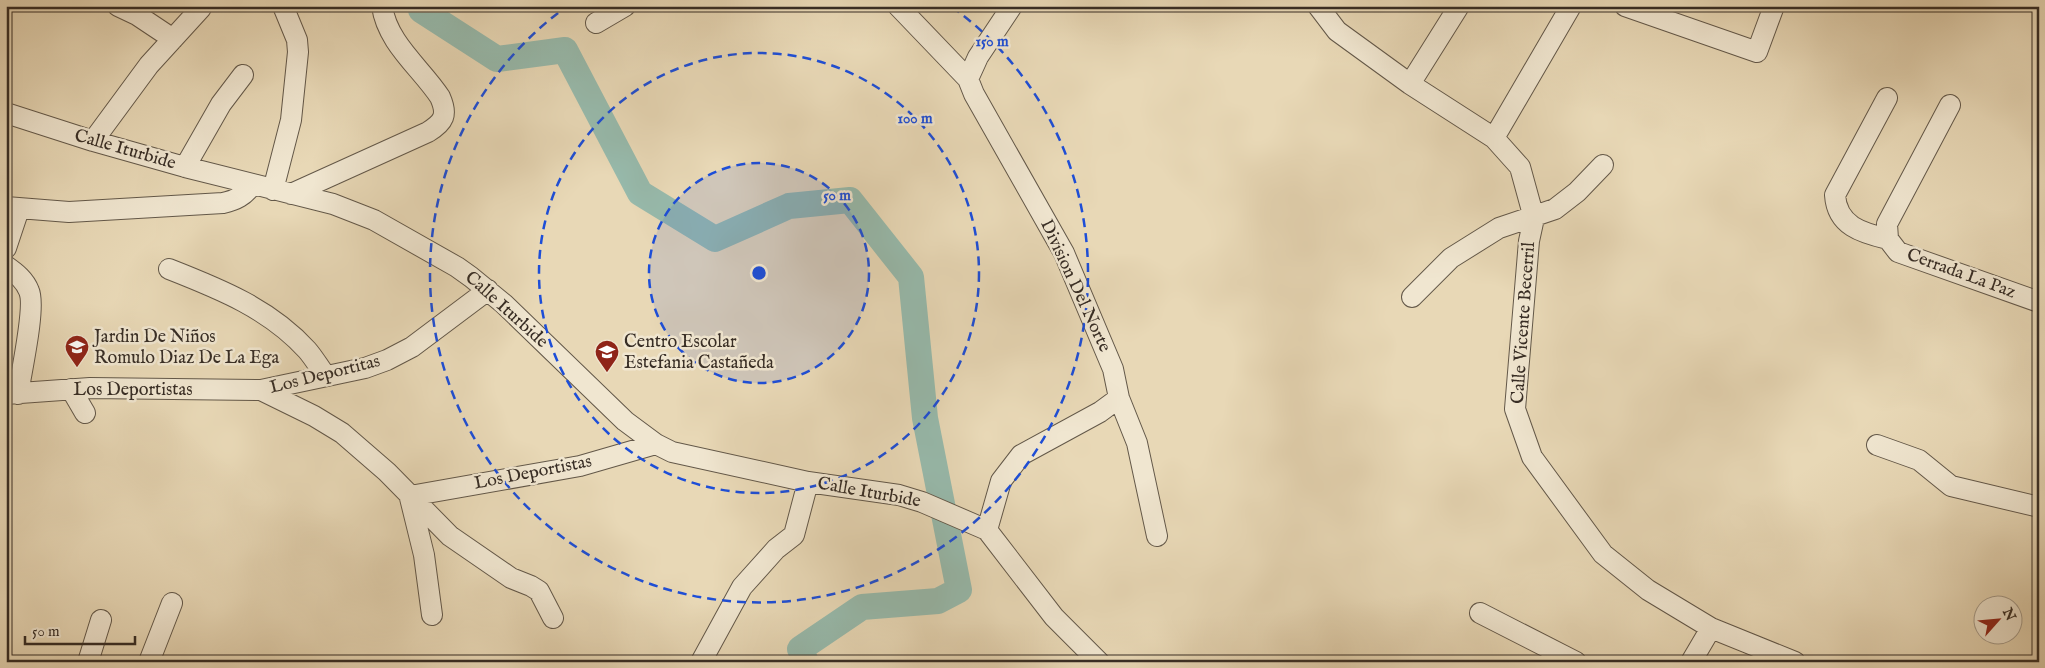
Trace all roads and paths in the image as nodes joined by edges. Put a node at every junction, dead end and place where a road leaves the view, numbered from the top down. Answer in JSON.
{"nodes":[{"id":1,"x":118,"y":6,"type":"edge"},
{"id":2,"x":283,"y":6,"type":"edge"},
{"id":3,"x":382,"y":6,"type":"edge"},
{"id":4,"x":625,"y":6,"type":"edge"},
{"id":5,"x":898,"y":6,"type":"edge"},
{"id":6,"x":1012,"y":6,"type":"edge"},
{"id":7,"x":1318,"y":6,"type":"edge"},
{"id":8,"x":1459,"y":6,"type":"edge"},
{"id":9,"x":1571,"y":6,"type":"edge"},
{"id":10,"x":1625,"y":6,"type":"edge"},
{"id":11,"x":1774,"y":6,"type":"edge"},
{"id":12,"x":201,"y":8,"type":"dead end"},
{"id":13,"x":596,"y":23,"type":"dead end"},
{"id":14,"x":174,"y":39,"type":"junction"},
{"id":15,"x":243,"y":75,"type":"dead end"},
{"id":16,"x":968,"y":79,"type":"junction"},
{"id":17,"x":1410,"y":84,"type":"junction"},
{"id":18,"x":1886,"y":98,"type":"dead end"},
{"id":19,"x":1950,"y":105,"type":"dead end"},
{"id":20,"x":6,"y":113,"type":"edge"},
{"id":21,"x":1494,"y":138,"type":"junction"},
{"id":22,"x":93,"y":141,"type":"junction"},
{"id":23,"x":1603,"y":165,"type":"dead end"},
{"id":24,"x":185,"y":167,"type":"junction"},
{"id":25,"x":252,"y":185,"type":"junction"},
{"id":26,"x":282,"y":192,"type":"junction"},
{"id":27,"x":13,"y":208,"type":"edge"},
{"id":28,"x":1534,"y":218,"type":"junction"},
{"id":29,"x":1888,"y":239,"type":"junction"},
{"id":30,"x":6,"y":248,"type":"edge"},
{"id":31,"x":6,"y":266,"type":"edge"},
{"id":32,"x":169,"y":269,"type":"dead end"},
{"id":33,"x":488,"y":290,"type":"junction"},
{"id":34,"x":1412,"y":297,"type":"dead end"},
{"id":35,"x":2039,"y":302,"type":"edge"},
{"id":36,"x":325,"y":375,"type":"junction"},
{"id":37,"x":71,"y":389,"type":"junction"},
{"id":38,"x":261,"y":390,"type":"junction"},
{"id":39,"x":12,"y":394,"type":"edge"},
{"id":40,"x":1119,"y":398,"type":"junction"},
{"id":41,"x":85,"y":413,"type":"dead end"},
{"id":42,"x":656,"y":444,"type":"junction"},
{"id":43,"x":1876,"y":445,"type":"dead end"},
{"id":44,"x":808,"y":482,"type":"junction"},
{"id":45,"x":410,"y":496,"type":"junction"},
{"id":46,"x":2039,"y":507,"type":"edge"},
{"id":47,"x":982,"y":528,"type":"junction"},
{"id":48,"x":1157,"y":536,"type":"dead end"},
{"id":49,"x":172,"y":603,"type":"dead end"},
{"id":50,"x":1480,"y":613,"type":"dead end"},
{"id":51,"x":432,"y":615,"type":"dead end"},
{"id":52,"x":553,"y":618,"type":"dead end"},
{"id":53,"x":101,"y":620,"type":"dead end"},
{"id":54,"x":1711,"y":628,"type":"junction"},
{"id":55,"x":88,"y":662,"type":"edge"},
{"id":56,"x":149,"y":662,"type":"edge"},
{"id":57,"x":701,"y":662,"type":"edge"},
{"id":58,"x":1099,"y":662,"type":"edge"},
{"id":59,"x":1576,"y":662,"type":"edge"},
{"id":60,"x":1691,"y":662,"type":"edge"},
{"id":61,"x":1795,"y":662,"type":"edge"}],
"edges":[{"from":1,"to":14,"type":"street"},
{"from":2,"to":26,"type":"street"},
{"from":3,"to":26,"type":"street"},
{"from":4,"to":13,"type":"street"},
{"from":5,"to":16,"type":"street","name":"Division Del Norte"},
{"from":6,"to":16,"type":"street"},
{"from":7,"to":17,"type":"street","name":"Calle Vicente Becerril"},
{"from":8,"to":17,"type":"street"},
{"from":9,"to":21,"type":"street"},
{"from":10,"to":11,"type":"street"},
{"from":12,"to":14,"type":"street"},
{"from":14,"to":22,"type":"street"},
{"from":15,"to":24,"type":"street"},
{"from":16,"to":40,"type":"street","name":"Division Del Norte"},
{"from":17,"to":21,"type":"street","name":"Calle Vicente Becerril"},
{"from":18,"to":29,"type":"street"},
{"from":19,"to":29,"type":"street","name":"Cerrada La Paz"},
{"from":20,"to":22,"type":"street","name":"Calle Iturbide"},
{"from":21,"to":28,"type":"street","name":"Calle Vicente Becerril"},
{"from":22,"to":24,"type":"street","name":"Calle Iturbide"},
{"from":23,"to":28,"type":"street"},
{"from":24,"to":25,"type":"street","name":"Calle Iturbide"},
{"from":25,"to":26,"type":"street","name":"Calle Iturbide"},
{"from":25,"to":27,"type":"street"},
{"from":26,"to":33,"type":"street","name":"Calle Iturbide"},
{"from":27,"to":30,"type":"street"},
{"from":28,"to":34,"type":"street"},
{"from":28,"to":54,"type":"street","name":"Calle Vicente Becerril"},
{"from":29,"to":35,"type":"street","name":"Cerrada La Paz"},
{"from":31,"to":39,"type":"street"},
{"from":32,"to":36,"type":"street"},
{"from":33,"to":36,"type":"street","name":"Los Deportitas"},
{"from":33,"to":42,"type":"street","name":"Calle Iturbide"},
{"from":36,"to":38,"type":"street","name":"Los Deportitas"},
{"from":37,"to":38,"type":"street","name":"Los Deportistas"},
{"from":37,"to":39,"type":"street","name":"Los Deportistas"},
{"from":37,"to":41,"type":"street"},
{"from":38,"to":45,"type":"street"},
{"from":40,"to":47,"type":"street"},
{"from":40,"to":48,"type":"street","name":"Division Del Norte"},
{"from":42,"to":44,"type":"street","name":"Calle Iturbide"},
{"from":42,"to":45,"type":"street","name":"Los Deportistas"},
{"from":43,"to":46,"type":"street"},
{"from":44,"to":47,"type":"street","name":"Calle Iturbide"},
{"from":44,"to":57,"type":"street"},
{"from":45,"to":51,"type":"street"},
{"from":45,"to":52,"type":"street"},
{"from":47,"to":58,"type":"street"},
{"from":49,"to":56,"type":"street"},
{"from":50,"to":59,"type":"street"},
{"from":53,"to":55,"type":"street"},
{"from":54,"to":60,"type":"street"},
{"from":54,"to":61,"type":"street","name":"Calle Vicente Becerril"}]}
